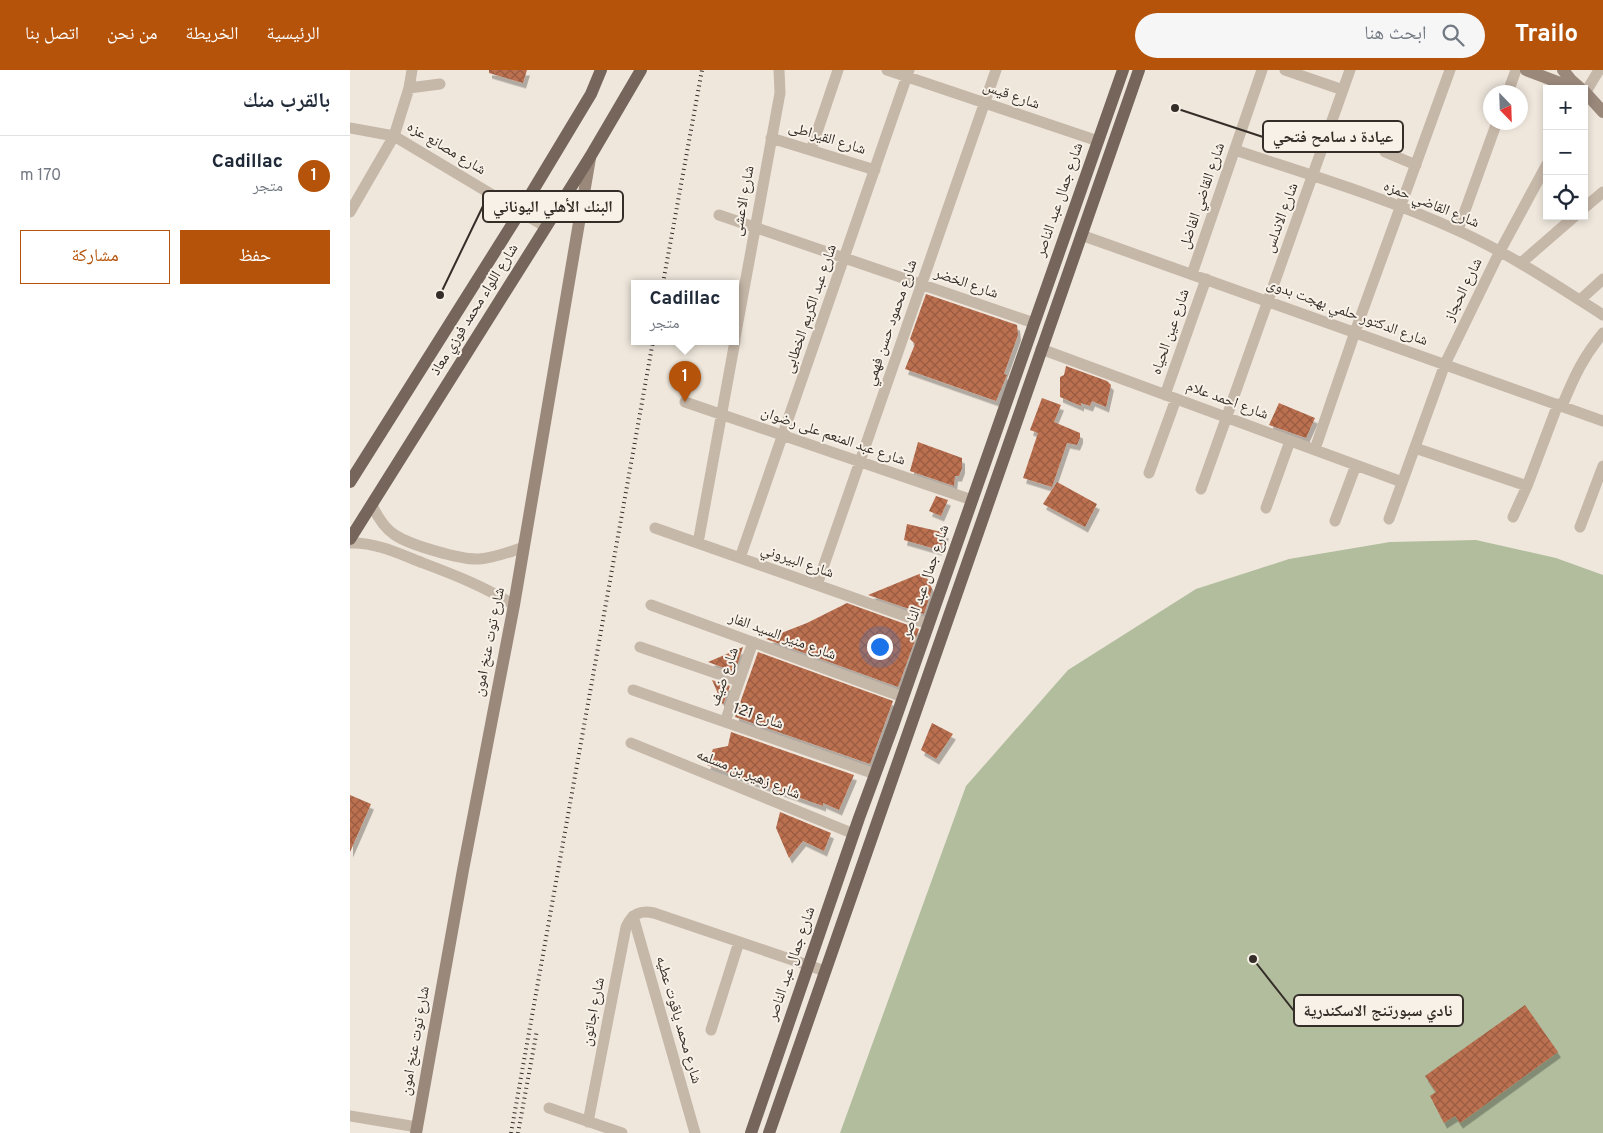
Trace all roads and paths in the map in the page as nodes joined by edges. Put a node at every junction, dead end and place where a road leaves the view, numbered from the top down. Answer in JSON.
{"nodes":[{"id":1,"x":412,"y":70,"type":"edge"},
{"id":2,"x":601,"y":70,"type":"edge"},
{"id":3,"x":641,"y":70,"type":"edge"},
{"id":4,"x":779,"y":70,"type":"edge"},
{"id":5,"x":838,"y":70,"type":"edge"},
{"id":6,"x":887,"y":70,"type":"edge"},
{"id":7,"x":996,"y":70,"type":"edge"},
{"id":8,"x":1123,"y":70,"type":"edge"},
{"id":9,"x":1139,"y":70,"type":"edge"},
{"id":10,"x":1262,"y":70,"type":"edge"},
{"id":11,"x":1285,"y":70,"type":"edge"},
{"id":12,"x":1350,"y":70,"type":"edge"},
{"id":13,"x":1450,"y":70,"type":"edge"},
{"id":14,"x":1516,"y":70,"type":"edge"},
{"id":15,"x":1526,"y":70,"type":"edge"},
{"id":16,"x":1563,"y":70,"type":"edge"},
{"id":17,"x":1600,"y":70,"type":"edge"},
{"id":18,"x":908,"y":73,"type":"edge"},
{"id":19,"x":440,"y":84,"type":"dead end"},
{"id":20,"x":1511,"y":85,"type":"edge"},
{"id":21,"x":1567,"y":85,"type":"edge"},
{"id":22,"x":1576,"y":85,"type":"edge"},
{"id":23,"x":1588,"y":85,"type":"edge"},
{"id":24,"x":409,"y":88,"type":"junction"},
{"id":25,"x":1343,"y":90,"type":"junction"},
{"id":26,"x":1588,"y":96,"type":"edge"},
{"id":27,"x":985,"y":103,"type":"junction"},
{"id":28,"x":1603,"y":112,"type":"edge"},
{"id":29,"x":350,"y":128,"type":"edge"},
{"id":30,"x":1494,"y":130,"type":"edge"},
{"id":31,"x":394,"y":136,"type":"junction"},
{"id":32,"x":771,"y":138,"type":"junction"},
{"id":33,"x":1098,"y":141,"type":"junction"},
{"id":34,"x":811,"y":150,"type":"junction"},
{"id":35,"x":1235,"y":150,"type":"junction"},
{"id":36,"x":1385,"y":152,"type":"dead end"},
{"id":37,"x":590,"y":157,"type":"junction"},
{"id":38,"x":1416,"y":165,"type":"junction"},
{"id":39,"x":875,"y":170,"type":"junction"},
{"id":40,"x":1543,"y":171,"type":"edge"},
{"id":41,"x":1313,"y":176,"type":"junction"},
{"id":42,"x":1603,"y":192,"type":"edge"},
{"id":43,"x":1588,"y":205,"type":"edge"},
{"id":44,"x":1401,"y":207,"type":"junction"},
{"id":45,"x":350,"y":212,"type":"edge"},
{"id":46,"x":520,"y":212,"type":"junction"},
{"id":47,"x":719,"y":214,"type":"dead end"},
{"id":48,"x":1570,"y":220,"type":"edge"},
{"id":49,"x":546,"y":227,"type":"junction"},
{"id":50,"x":755,"y":227,"type":"junction"},
{"id":51,"x":1458,"y":230,"type":"junction"},
{"id":52,"x":1081,"y":235,"type":"junction"},
{"id":53,"x":1500,"y":251,"type":"junction"},
{"id":54,"x":844,"y":258,"type":"junction"},
{"id":55,"x":1521,"y":263,"type":"junction"},
{"id":56,"x":1192,"y":274,"type":"junction"},
{"id":57,"x":1206,"y":279,"type":"junction"},
{"id":58,"x":1603,"y":279,"type":"edge"},
{"id":59,"x":922,"y":285,"type":"junction"},
{"id":60,"x":1580,"y":300,"type":"junction"},
{"id":61,"x":1268,"y":301,"type":"junction"},
{"id":62,"x":1603,"y":314,"type":"edge"},
{"id":63,"x":739,"y":317,"type":"edge"},
{"id":64,"x":1034,"y":323,"type":"junction"},
{"id":65,"x":1355,"y":332,"type":"junction"},
{"id":66,"x":1603,"y":333,"type":"edge"},
{"id":67,"x":734,"y":345,"type":"edge"},
{"id":68,"x":1041,"y":349,"type":"junction"},
{"id":69,"x":1445,"y":364,"type":"junction"},
{"id":70,"x":1170,"y":397,"type":"junction"},
{"id":71,"x":685,"y":402,"type":"dead end"},
{"id":72,"x":1560,"y":405,"type":"junction"},
{"id":73,"x":721,"y":415,"type":"junction"},
{"id":74,"x":1227,"y":417,"type":"junction"},
{"id":75,"x":1603,"y":421,"type":"edge"},
{"id":76,"x":783,"y":436,"type":"junction"},
{"id":77,"x":1290,"y":441,"type":"junction"},
{"id":78,"x":1414,"y":448,"type":"junction"},
{"id":79,"x":1314,"y":450,"type":"junction"},
{"id":80,"x":860,"y":462,"type":"junction"},
{"id":81,"x":1356,"y":465,"type":"junction"},
{"id":82,"x":1603,"y":466,"type":"edge"},
{"id":83,"x":1149,"y":473,"type":"dead end"},
{"id":84,"x":350,"y":482,"type":"edge"},
{"id":85,"x":1402,"y":482,"type":"junction"},
{"id":86,"x":1527,"y":486,"type":"junction"},
{"id":87,"x":1201,"y":489,"type":"dead end"},
{"id":88,"x":1598,"y":495,"type":"edge"},
{"id":89,"x":972,"y":500,"type":"junction"},
{"id":90,"x":372,"y":505,"type":"junction"},
{"id":91,"x":1266,"y":508,"type":"dead end"},
{"id":92,"x":1513,"y":517,"type":"dead end"},
{"id":93,"x":1389,"y":519,"type":"dead end"},
{"id":94,"x":1335,"y":521,"type":"dead end"},
{"id":95,"x":1580,"y":526,"type":"dead end"},
{"id":96,"x":655,"y":528,"type":"dead end"},
{"id":97,"x":350,"y":539,"type":"edge"},
{"id":98,"x":350,"y":543,"type":"edge"},
{"id":99,"x":698,"y":543,"type":"junction"},
{"id":100,"x":524,"y":546,"type":"junction"},
{"id":101,"x":740,"y":558,"type":"junction"},
{"id":102,"x":817,"y":585,"type":"junction"},
{"id":103,"x":514,"y":605,"type":"junction"},
{"id":104,"x":651,"y":605,"type":"dead end"},
{"id":105,"x":928,"y":624,"type":"junction"},
{"id":106,"x":753,"y":642,"type":"junction"},
{"id":107,"x":640,"y":647,"type":"dead end"},
{"id":108,"x":739,"y":681,"type":"junction"},
{"id":109,"x":633,"y":690,"type":"dead end"},
{"id":110,"x":903,"y":697,"type":"junction"},
{"id":111,"x":725,"y":722,"type":"junction"},
{"id":112,"x":893,"y":726,"type":"junction"},
{"id":113,"x":908,"y":732,"type":"junction"},
{"id":114,"x":631,"y":743,"type":"dead end"},
{"id":115,"x":874,"y":774,"type":"junction"},
{"id":116,"x":854,"y":834,"type":"junction"},
{"id":117,"x":636,"y":914,"type":"junction"},
{"id":118,"x":739,"y":942,"type":"junction"},
{"id":119,"x":808,"y":965,"type":"junction"},
{"id":120,"x":825,"y":971,"type":"junction"},
{"id":121,"x":712,"y":1030,"type":"dead end"},
{"id":122,"x":549,"y":1108,"type":"dead end"},
{"id":123,"x":350,"y":1116,"type":"edge"},
{"id":124,"x":588,"y":1122,"type":"junction"},
{"id":125,"x":417,"y":1130,"type":"edge"},
{"id":126,"x":622,"y":1133,"type":"edge"},
{"id":127,"x":695,"y":1133,"type":"edge"},
{"id":128,"x":751,"y":1133,"type":"edge"},
{"id":129,"x":769,"y":1133,"type":"edge"}],
"edges":[{"from":1,"to":24,"type":"street"},
{"from":2,"to":46,"type":"main road","name":"شارع اللواء محمد فوزي معاذ"},
{"from":3,"to":37,"type":"main road","name":"شارع اللواء محمد فوزي معاذ"},
{"from":4,"to":32,"type":"street","name":"شارع الاعشى"},
{"from":5,"to":34,"type":"street"},
{"from":6,"to":18,"type":"street","name":"شارع قيس"},
{"from":7,"to":27,"type":"street","name":"شارع محمود حسن فهمي"},
{"from":8,"to":33,"type":"main road","name":"شارع جمال عبد الناصر"},
{"from":9,"to":52,"type":"main road","name":"شارع جمال عبد الناصر"},
{"from":10,"to":35,"type":"street","name":"شارع القاضي الفاضل"},
{"from":11,"to":25,"type":"street"},
{"from":12,"to":25,"type":"street","name":"شارع الاندلس"},
{"from":13,"to":38,"type":"street"},
{"from":14,"to":20,"type":"street"},
{"from":15,"to":21,"type":"street"},
{"from":16,"to":22,"type":"street"},
{"from":17,"to":23,"type":"street"},
{"from":18,"to":27,"type":"street","name":"شارع قيس"},
{"from":18,"to":39,"type":"street","name":"شارع عبد الكريم الخطابى"},
{"from":19,"to":24,"type":"street"},
{"from":24,"to":31,"type":"street"},
{"from":25,"to":41,"type":"street","name":"شارع الاندلس"},
{"from":26,"to":28,"type":"street"},
{"from":27,"to":33,"type":"street","name":"شارع قيس"},
{"from":27,"to":59,"type":"street","name":"شارع محمود حسن فهمي"},
{"from":29,"to":31,"type":"street","name":"شارع مصانع عزه"},
{"from":30,"to":51,"type":"street"},
{"from":31,"to":45,"type":"street"},
{"from":31,"to":46,"type":"street","name":"شارع مصانع عزه"},
{"from":32,"to":34,"type":"street","name":"شارع القيراطى"},
{"from":32,"to":50,"type":"street","name":"شارع الاعشى"},
{"from":33,"to":64,"type":"main road","name":"شارع جمال عبد الناصر"},
{"from":34,"to":39,"type":"street","name":"شارع القيراطى"},
{"from":35,"to":41,"type":"street","name":"شارع القاضي حمزه"},
{"from":35,"to":56,"type":"street","name":"شارع القاضي الفاضل"},
{"from":36,"to":38,"type":"street"},
{"from":37,"to":49,"type":"main road","name":"شارع اللواء محمد فوزي معاذ"},
{"from":37,"to":100,"type":"street","name":"شارع توت عنخ امون"},
{"from":38,"to":44,"type":"street"},
{"from":39,"to":54,"type":"street","name":"شارع عبد الكريم الخطابى"},
{"from":40,"to":53,"type":"street","name":"شارع الحجاز"},
{"from":41,"to":44,"type":"street","name":"شارع القاضي حمزه"},
{"from":41,"to":61,"type":"street","name":"شارع الاندلس"},
{"from":42,"to":43,"type":"street"},
{"from":44,"to":51,"type":"street","name":"شارع القاضي حمزه"},
{"from":44,"to":65,"type":"street"},
{"from":46,"to":49,"type":"street","name":"شارع مصانع عزه"},
{"from":46,"to":84,"type":"main road","name":"شارع اللواء محمد فوزي معاذ"},
{"from":47,"to":50,"type":"street","name":"شارع الخضر"},
{"from":48,"to":55,"type":"street"},
{"from":49,"to":90,"type":"main road","name":"شارع اللواء محمد فوزي معاذ"},
{"from":50,"to":54,"type":"street","name":"شارع الخضر"},
{"from":50,"to":63,"type":"street","name":"شارع الاعشى"},
{"from":51,"to":53,"type":"street","name":"شارع القاضي حمزه"},
{"from":52,"to":56,"type":"street","name":"شارع الدكتور حلمي بهجت بدوى"},
{"from":52,"to":68,"type":"main road","name":"شارع جمال عبد الناصر"},
{"from":53,"to":55,"type":"street","name":"شارع القاضي حمزه"},
{"from":53,"to":69,"type":"street","name":"شارع الحجاز"},
{"from":54,"to":59,"type":"street","name":"شارع الخضر"},
{"from":54,"to":76,"type":"street","name":"شارع عبد الكريم الخطابى"},
{"from":55,"to":60,"type":"street","name":"شارع القاضي حمزه"},
{"from":56,"to":57,"type":"street","name":"شارع الدكتور حلمي بهجت بدوى"},
{"from":57,"to":61,"type":"street","name":"شارع الدكتور حلمي بهجت بدوى"},
{"from":57,"to":70,"type":"street","name":"شارع عين الحياه"},
{"from":58,"to":60,"type":"street"},
{"from":59,"to":64,"type":"street","name":"شارع الخضر"},
{"from":59,"to":80,"type":"street","name":"شارع محمود حسن فهمي"},
{"from":60,"to":62,"type":"street","name":"شارع القاضي حمزه"},
{"from":61,"to":65,"type":"street","name":"شارع الدكتور حلمي بهجت بدوى"},
{"from":61,"to":74,"type":"street","name":"شارع الاندلس"},
{"from":64,"to":89,"type":"main road","name":"شارع جمال عبد الناصر"},
{"from":65,"to":69,"type":"street","name":"شارع الدكتور حلمي بهجت بدوى"},
{"from":65,"to":79,"type":"street"},
{"from":66,"to":72,"type":"street"},
{"from":67,"to":73,"type":"street","name":"شارع الاعشى"},
{"from":68,"to":70,"type":"street","name":"شارع احمد علام"},
{"from":68,"to":113,"type":"main road","name":"شارع جمال عبد الناصر"},
{"from":69,"to":72,"type":"street","name":"شارع الدكتور حلمي بهجت بدوى"},
{"from":69,"to":78,"type":"street","name":"شارع الحجاز"},
{"from":70,"to":74,"type":"street","name":"شارع احمد علام"},
{"from":70,"to":83,"type":"street","name":"شارع عين الحياه"},
{"from":71,"to":73,"type":"street","name":"شارع عبد المنعم على رضوان"},
{"from":72,"to":75,"type":"street","name":"شارع الدكتور حلمي بهجت بدوى"},
{"from":72,"to":86,"type":"street"},
{"from":73,"to":76,"type":"street","name":"شارع عبد المنعم على رضوان"},
{"from":73,"to":99,"type":"street","name":"شارع الاعشى"},
{"from":74,"to":77,"type":"street","name":"شارع احمد علام"},
{"from":74,"to":87,"type":"street","name":"شارع الاندلس"},
{"from":76,"to":80,"type":"street","name":"شارع عبد المنعم على رضوان"},
{"from":76,"to":101,"type":"street","name":"شارع عبد الكريم الخطابى"},
{"from":77,"to":79,"type":"street","name":"شارع احمد علام"},
{"from":77,"to":91,"type":"street"},
{"from":78,"to":85,"type":"street","name":"شارع الحجاز"},
{"from":78,"to":86,"type":"street"},
{"from":79,"to":81,"type":"street","name":"شارع احمد علام"},
{"from":80,"to":89,"type":"street","name":"شارع عبد المنعم على رضوان"},
{"from":80,"to":102,"type":"street","name":"شارع محمود حسن فهمي"},
{"from":81,"to":85,"type":"street","name":"شارع احمد علام"},
{"from":81,"to":94,"type":"street"},
{"from":82,"to":88,"type":"street"},
{"from":85,"to":93,"type":"street","name":"شارع الحجاز"},
{"from":86,"to":92,"type":"street"},
{"from":88,"to":95,"type":"street"},
{"from":89,"to":105,"type":"main road","name":"شارع جمال عبد الناصر"},
{"from":90,"to":97,"type":"main road","name":"شارع اللواء محمد فوزي معاذ"},
{"from":90,"to":100,"type":"street"},
{"from":96,"to":99,"type":"street","name":"شارع البيروني"},
{"from":98,"to":103,"type":"street"},
{"from":99,"to":101,"type":"street","name":"شارع البيروني"},
{"from":100,"to":103,"type":"street","name":"شارع توت عنخ امون"},
{"from":101,"to":102,"type":"street","name":"شارع البيروني"},
{"from":102,"to":105,"type":"street","name":"شارع البيروني"},
{"from":103,"to":125,"type":"street","name":"شارع توت عنخ امون"},
{"from":104,"to":106,"type":"street","name":"شارع منير السيد الفار"},
{"from":105,"to":110,"type":"main road","name":"شارع جمال عبد الناصر"},
{"from":106,"to":108,"type":"street","name":"شارع ضيف"},
{"from":106,"to":110,"type":"street","name":"شارع منير السيد الفار"},
{"from":107,"to":108,"type":"street"},
{"from":108,"to":111,"type":"street","name":"شارع ضيف"},
{"from":109,"to":111,"type":"street","name":"شارع 121"},
{"from":110,"to":112,"type":"main road","name":"شارع جمال عبد الناصر"},
{"from":111,"to":115,"type":"street","name":"شارع 121"},
{"from":112,"to":113,"type":"main road"},
{"from":112,"to":115,"type":"main road","name":"شارع جمال عبد الناصر"},
{"from":113,"to":120,"type":"main road","name":"شارع جمال عبد الناصر"},
{"from":114,"to":116,"type":"street","name":"شارع زهير بن مسلمه"},
{"from":115,"to":116,"type":"main road","name":"شارع جمال عبد الناصر"},
{"from":116,"to":119,"type":"main road","name":"شارع جمال عبد الناصر"},
{"from":117,"to":118,"type":"street"},
{"from":117,"to":124,"type":"street","name":"شارع اجاتون"},
{"from":117,"to":127,"type":"street","name":"شارع محمد ياقوت عطيه"},
{"from":118,"to":119,"type":"street"},
{"from":118,"to":121,"type":"street"},
{"from":119,"to":120,"type":"street"},
{"from":119,"to":128,"type":"main road","name":"شارع جمال عبد الناصر"},
{"from":120,"to":129,"type":"main road","name":"شارع جمال عبد الناصر"},
{"from":122,"to":124,"type":"street"},
{"from":123,"to":125,"type":"street"},
{"from":124,"to":126,"type":"street"}]}
